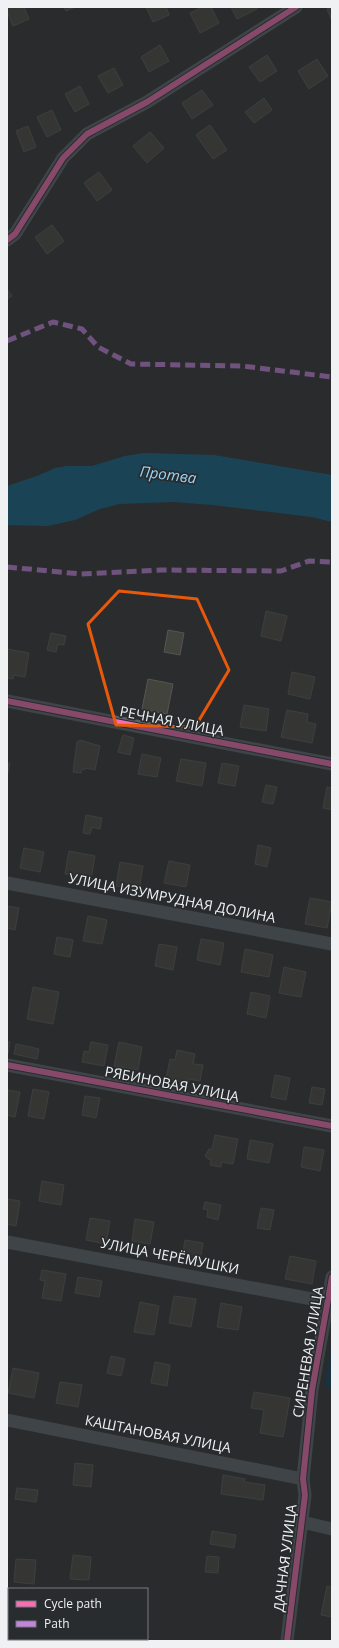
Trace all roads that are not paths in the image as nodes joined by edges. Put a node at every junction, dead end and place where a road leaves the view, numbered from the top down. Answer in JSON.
{"nodes":[{"id":1,"x":296,"y":7,"type":"edge"},
{"id":2,"x":7,"y":240,"type":"edge"},
{"id":3,"x":7,"y":702,"type":"edge"},
{"id":4,"x":332,"y":764,"type":"edge"},
{"id":5,"x":7,"y":883,"type":"edge"},
{"id":6,"x":332,"y":944,"type":"edge"},
{"id":7,"x":7,"y":1065,"type":"edge"},
{"id":8,"x":332,"y":1126,"type":"edge"},
{"id":9,"x":7,"y":1242,"type":"edge"},
{"id":10,"x":332,"y":1277,"type":"edge"},
{"id":11,"x":328,"y":1302,"type":"junction"},
{"id":12,"x":7,"y":1420,"type":"edge"},
{"id":13,"x":303,"y":1479,"type":"junction"},
{"id":14,"x":302,"y":1522,"type":"junction"},
{"id":15,"x":332,"y":1529,"type":"edge"},
{"id":16,"x":287,"y":1641,"type":"edge"}],
"edges":[{"from":1,"to":2,"type":"street"},
{"from":3,"to":4,"type":"street","name":"РЕЧНАЯ УЛИЦА"},
{"from":5,"to":6,"type":"street","name":"УЛИЦА ИЗУМРУДНАЯ ДОЛИНА"},
{"from":7,"to":8,"type":"street","name":"РЯБИНОВАЯ УЛИЦА"},
{"from":9,"to":11,"type":"street","name":"УЛИЦА ЧЕРЁМУШКИ"},
{"from":10,"to":11,"type":"street","name":"СИРЕНЕВАЯ УЛИЦА"},
{"from":11,"to":13,"type":"street","name":"СИРЕНЕВАЯ УЛИЦА"},
{"from":12,"to":13,"type":"street","name":"КАШТАНОВАЯ УЛИЦА"},
{"from":13,"to":14,"type":"street","name":"ДАЧНАЯ УЛИЦА"},
{"from":14,"to":15,"type":"street"},
{"from":14,"to":16,"type":"street","name":"ДАЧНАЯ УЛИЦА"}]}
